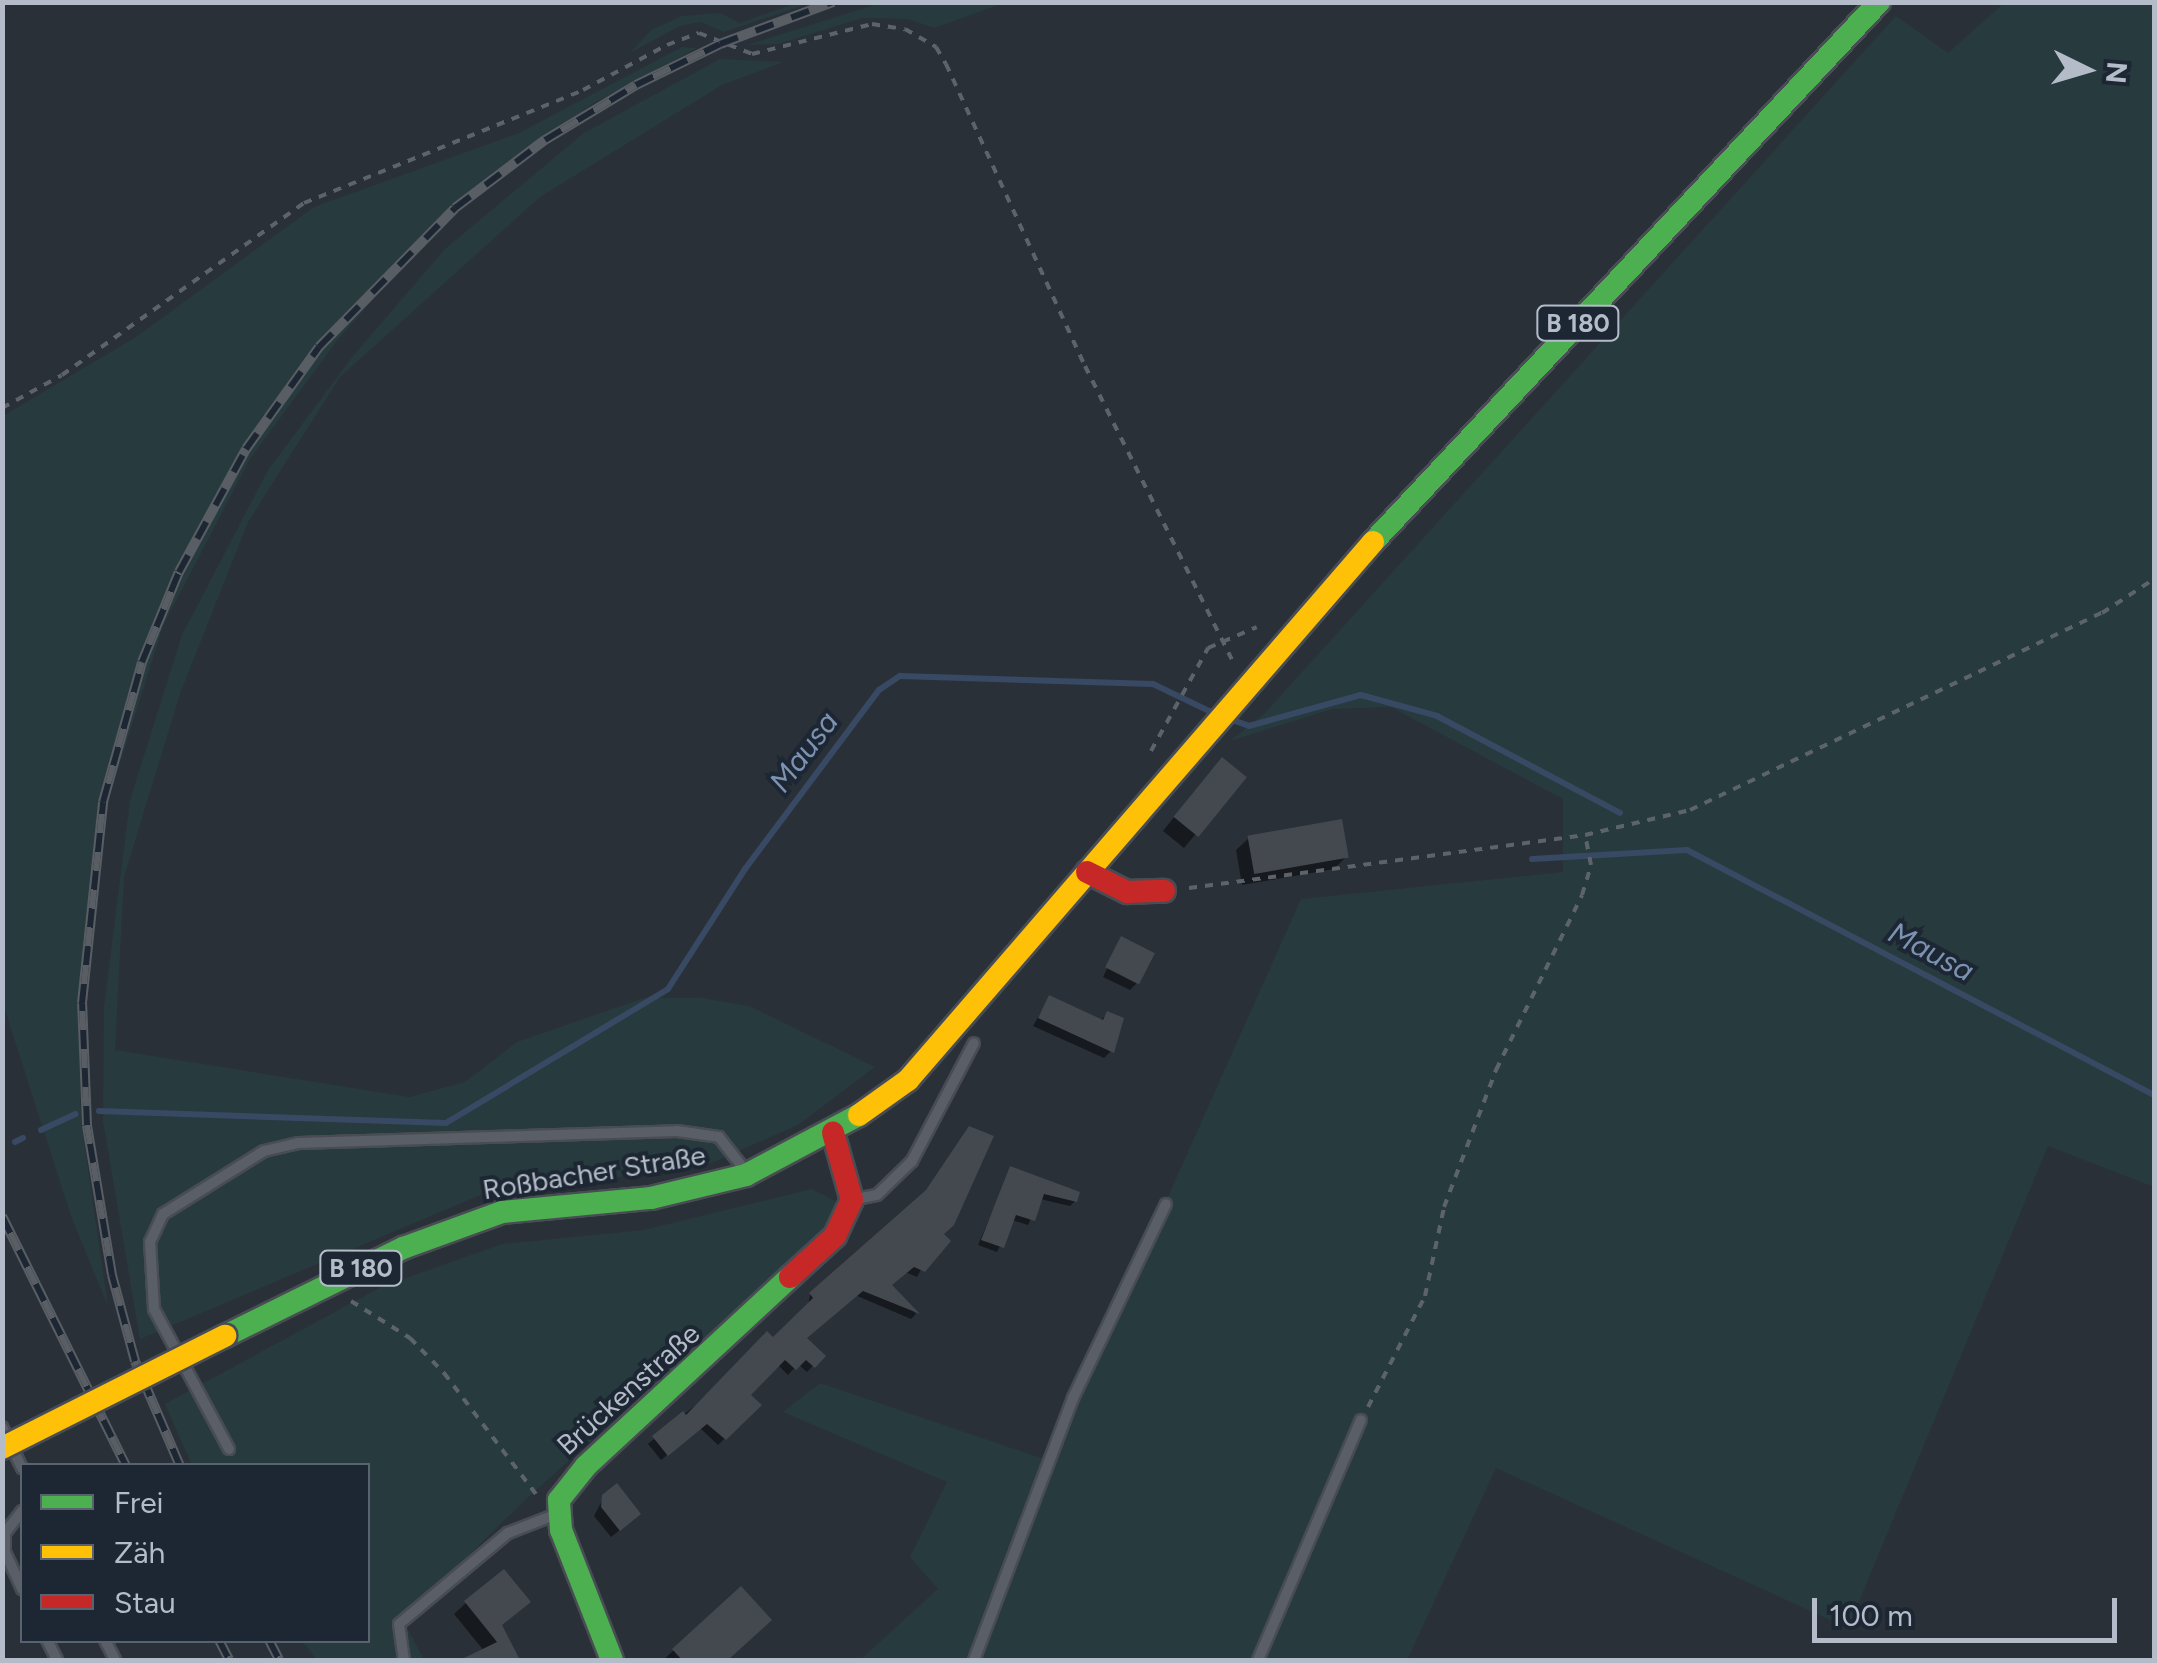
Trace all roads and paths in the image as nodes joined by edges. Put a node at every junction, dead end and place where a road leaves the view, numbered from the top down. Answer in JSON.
{"nodes":[{"id":1,"x":1879,"y":2,"type":"edge"},
{"id":2,"x":2,"y":408,"type":"edge"},
{"id":3,"x":2154,"y":579,"type":"edge"},
{"id":4,"x":1203,"y":654,"type":"dead end"},
{"id":5,"x":1250,"y":678,"type":"junction"},
{"id":6,"x":1166,"y":721,"type":"dead end"},
{"id":7,"x":1586,"y":834,"type":"junction"},
{"id":8,"x":1087,"y":872,"type":"junction"},
{"id":9,"x":1164,"y":891,"type":"joint"},
{"id":10,"x":974,"y":1043,"type":"dead end"},
{"id":11,"x":833,"y":1133,"type":"junction"},
{"id":12,"x":746,"y":1175,"type":"junction"},
{"id":13,"x":852,"y":1200,"type":"junction"},
{"id":14,"x":1166,"y":1204,"type":"dead end"},
{"id":15,"x":326,"y":1285,"type":"junction"},
{"id":16,"x":1361,"y":1420,"type":"joint"},
{"id":17,"x":2,"y":1427,"type":"edge"},
{"id":18,"x":2,"y":1448,"type":"edge"},
{"id":19,"x":229,"y":1449,"type":"dead end"},
{"id":20,"x":20,"y":1464,"type":"edge"},
{"id":21,"x":20,"y":1514,"type":"edge"},
{"id":22,"x":558,"y":1514,"type":"junction"},
{"id":23,"x":4,"y":1553,"type":"edge"},
{"id":24,"x":20,"y":1585,"type":"edge"},
{"id":25,"x":404,"y":1660,"type":"edge"},
{"id":26,"x":612,"y":1660,"type":"edge"},
{"id":27,"x":974,"y":1660,"type":"edge"},
{"id":28,"x":1258,"y":1660,"type":"edge"}],
"edges":[{"from":1,"to":5,"type":"main road","number":"B 180"},
{"from":2,"to":5,"type":"path"},
{"from":3,"to":7,"type":"path"},
{"from":4,"to":6,"type":"path"},
{"from":5,"to":8,"type":"main road","name":"Roßbacher Straße","number":"B 180"},
{"from":7,"to":9,"type":"path"},
{"from":7,"to":16,"type":"path"},
{"from":8,"to":9,"type":"main road"},
{"from":8,"to":11,"type":"main road","name":"Roßbacher Straße","number":"B 180"},
{"from":10,"to":13,"type":"lane"},
{"from":11,"to":12,"type":"main road","name":"Roßbacher Straße","number":"B 180"},
{"from":11,"to":13,"type":"main road"},
{"from":12,"to":15,"type":"main road","name":"Roßbacher Straße","number":"B 180"},
{"from":12,"to":19,"type":"lane"},
{"from":13,"to":22,"type":"main road","name":"Brückenstraße"},
{"from":14,"to":27,"type":"lane"},
{"from":15,"to":18,"type":"main road","name":"Roßbacher Straße","number":"B 180","bridge":true},
{"from":15,"to":22,"type":"path"},
{"from":16,"to":28,"type":"lane"},
{"from":17,"to":20,"type":"lane"},
{"from":21,"to":23,"type":"lane"},
{"from":22,"to":25,"type":"lane"},
{"from":22,"to":26,"type":"main road"},
{"from":23,"to":24,"type":"lane"}]}
